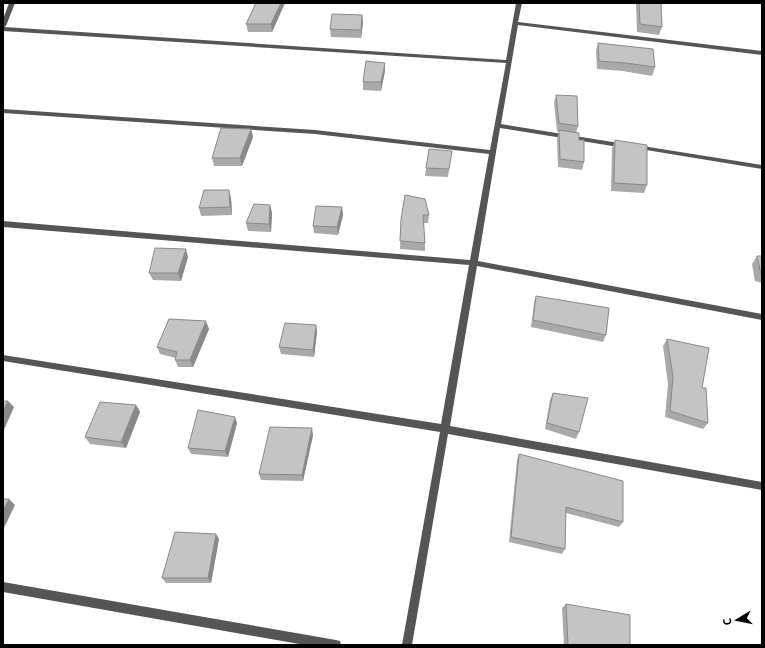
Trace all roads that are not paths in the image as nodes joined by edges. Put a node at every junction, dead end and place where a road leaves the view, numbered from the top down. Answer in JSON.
{"nodes":[{"id":1,"x":12,"y":3,"type":"edge"},
{"id":2,"x":519,"y":3,"type":"edge"},
{"id":3,"x":516,"y":23,"type":"junction"},
{"id":4,"x":3,"y":27,"type":"edge"},
{"id":5,"x":762,"y":53,"type":"edge"},
{"id":6,"x":509,"y":62,"type":"junction"},
{"id":7,"x":3,"y":111,"type":"edge"},
{"id":8,"x":498,"y":126,"type":"junction"},
{"id":9,"x":492,"y":152,"type":"junction"},
{"id":10,"x":762,"y":167,"type":"edge"},
{"id":11,"x":3,"y":224,"type":"edge"},
{"id":12,"x":474,"y":263,"type":"junction"},
{"id":13,"x":762,"y":317,"type":"edge"},
{"id":14,"x":3,"y":358,"type":"edge"},
{"id":15,"x":444,"y":430,"type":"junction"},
{"id":16,"x":762,"y":486,"type":"edge"},
{"id":17,"x":3,"y":587,"type":"edge"},
{"id":18,"x":336,"y":645,"type":"edge"},
{"id":19,"x":407,"y":645,"type":"edge"}],
"edges":[{"from":1,"to":4,"type":"street"},
{"from":2,"to":3,"type":"street"},
{"from":3,"to":5,"type":"street"},
{"from":3,"to":6,"type":"street"},
{"from":4,"to":6,"type":"street"},
{"from":6,"to":8,"type":"street"},
{"from":7,"to":9,"type":"street"},
{"from":8,"to":9,"type":"street"},
{"from":8,"to":10,"type":"street"},
{"from":9,"to":12,"type":"street"},
{"from":11,"to":12,"type":"street"},
{"from":12,"to":13,"type":"street"},
{"from":12,"to":15,"type":"street"},
{"from":14,"to":15,"type":"street"},
{"from":15,"to":16,"type":"street"},
{"from":15,"to":19,"type":"street"},
{"from":17,"to":18,"type":"street"}]}
